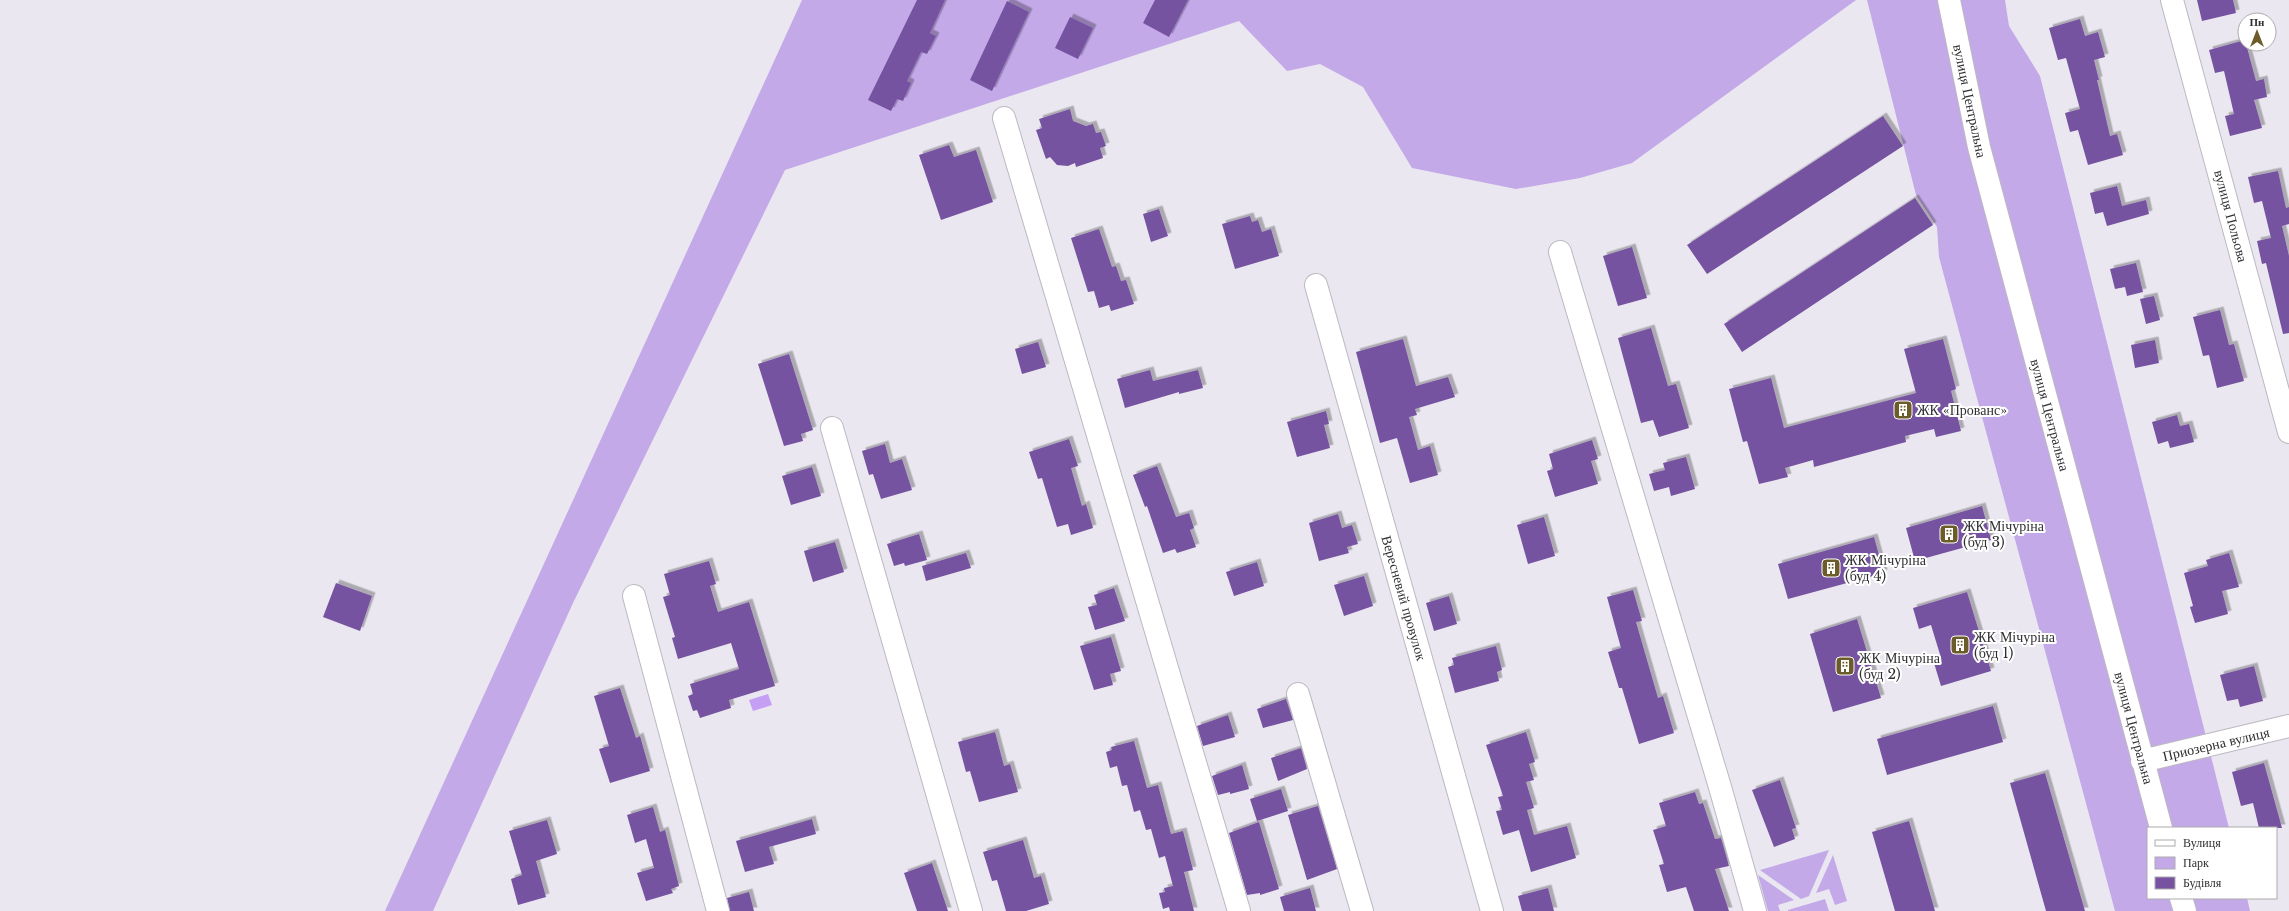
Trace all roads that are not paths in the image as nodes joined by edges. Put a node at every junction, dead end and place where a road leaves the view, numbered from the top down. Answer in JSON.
{"nodes":[{"id":1,"x":1949,"y":0,"type":"edge"},
{"id":2,"x":2172,"y":0,"type":"edge"},
{"id":3,"x":1004,"y":118,"type":"dead end"},
{"id":4,"x":1560,"y":252,"type":"dead end"},
{"id":5,"x":1316,"y":285,"type":"dead end"},
{"id":6,"x":832,"y":428,"type":"dead end"},
{"id":7,"x":2289,"y":432,"type":"edge"},
{"id":8,"x":634,"y":596,"type":"dead end"},
{"id":9,"x":1298,"y":694,"type":"dead end"},
{"id":10,"x":2289,"y":726,"type":"edge"},
{"id":11,"x":2142,"y":761,"type":"junction"},
{"id":12,"x":2161,"y":827,"type":"edge"},
{"id":13,"x":2181,"y":899,"type":"edge"},
{"id":14,"x":718,"y":911,"type":"edge"},
{"id":15,"x":971,"y":911,"type":"edge"},
{"id":16,"x":1239,"y":911,"type":"edge"},
{"id":17,"x":1362,"y":911,"type":"edge"},
{"id":18,"x":1492,"y":911,"type":"edge"},
{"id":19,"x":1755,"y":911,"type":"edge"},
{"id":20,"x":2185,"y":911,"type":"edge"}],
"edges":[{"from":1,"to":11,"type":"street","name":"вулиця Центральна"},
{"from":2,"to":7,"type":"street","name":"вулиця Польова"},
{"from":3,"to":16,"type":"street"},
{"from":4,"to":19,"type":"street"},
{"from":5,"to":18,"type":"street","name":"Вересневий провулок"},
{"from":6,"to":15,"type":"street"},
{"from":8,"to":14,"type":"street"},
{"from":9,"to":17,"type":"street"},
{"from":10,"to":11,"type":"street","name":"Приозерна вулиця"},
{"from":11,"to":12,"type":"street","name":"вулиця Центральна"},
{"from":13,"to":20,"type":"street"}]}
